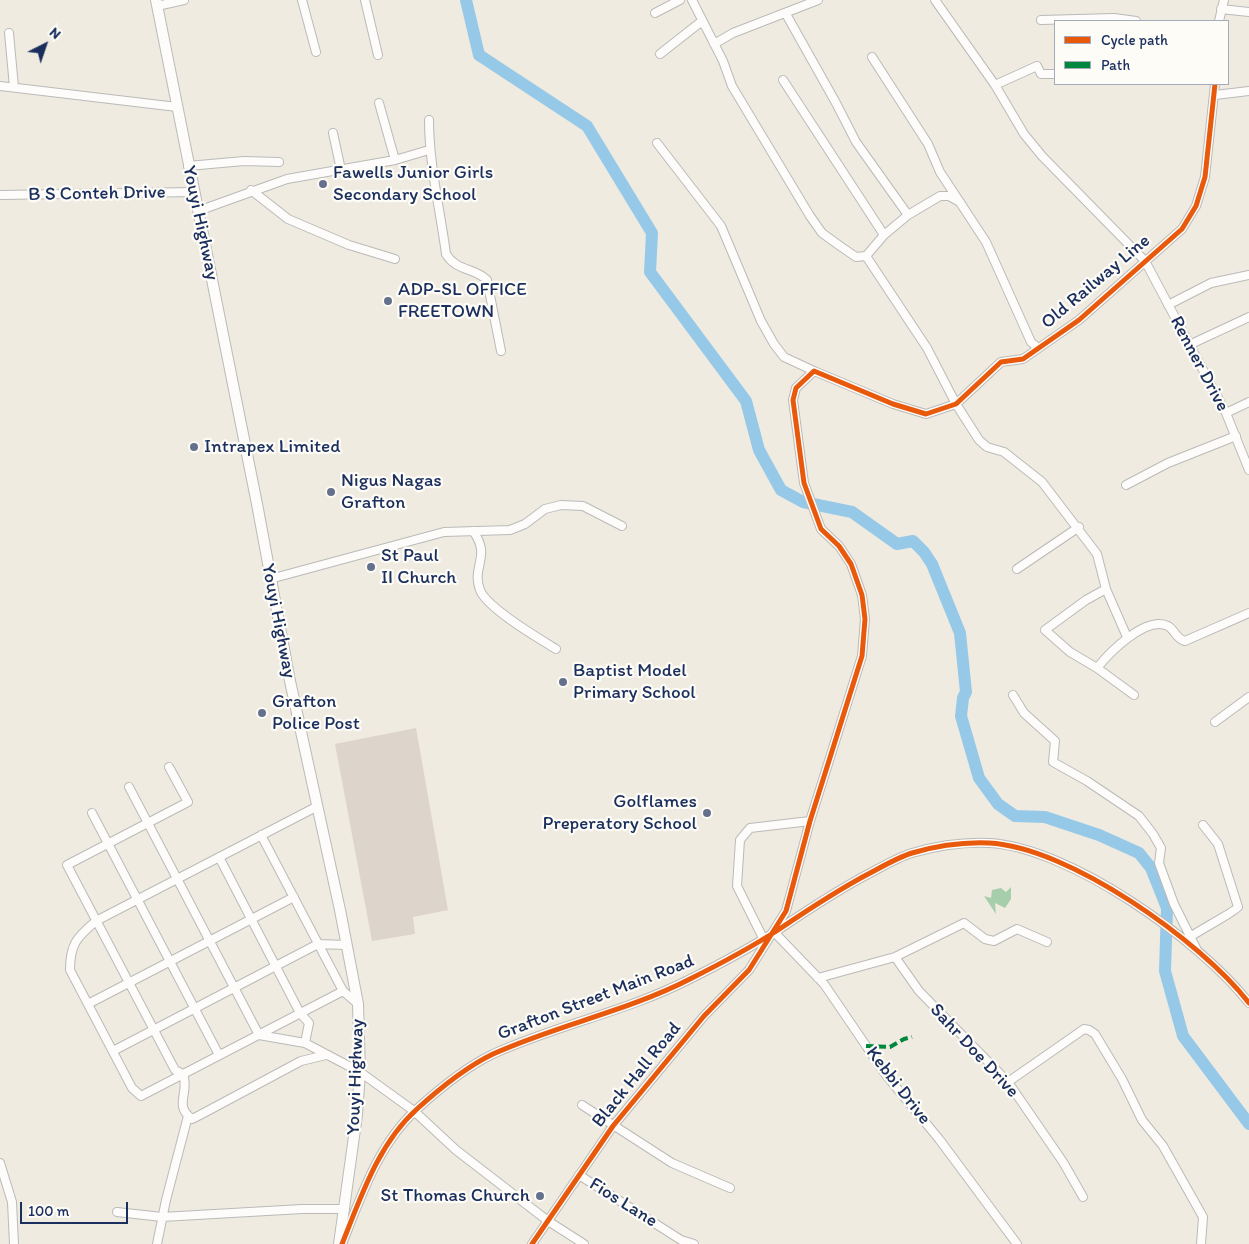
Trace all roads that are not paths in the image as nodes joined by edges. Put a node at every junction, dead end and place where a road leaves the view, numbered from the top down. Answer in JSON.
{"nodes":[{"id":1,"x":184,"y":0,"type":"edge"},
{"id":2,"x":302,"y":0,"type":"edge"},
{"id":3,"x":366,"y":0,"type":"edge"},
{"id":4,"x":680,"y":0,"type":"edge"},
{"id":5,"x":692,"y":0,"type":"edge"},
{"id":6,"x":818,"y":0,"type":"edge"},
{"id":7,"x":935,"y":0,"type":"edge"},
{"id":8,"x":1224,"y":0,"type":"edge"},
{"id":9,"x":156,"y":3,"type":"edge"},
{"id":10,"x":1221,"y":9,"type":"junction"},
{"id":11,"x":1249,"y":12,"type":"edge"},
{"id":12,"x":655,"y":14,"type":"dead end"},
{"id":13,"x":786,"y":14,"type":"junction"},
{"id":14,"x":1041,"y":20,"type":"dead end"},
{"id":15,"x":1129,"y":20,"type":"edge"},
{"id":16,"x":1219,"y":20,"type":"edge"},
{"id":17,"x":702,"y":21,"type":"junction"},
{"id":18,"x":9,"y":33,"type":"dead end"},
{"id":19,"x":714,"y":44,"type":"junction"},
{"id":20,"x":316,"y":52,"type":"dead end"},
{"id":21,"x":660,"y":54,"type":"dead end"},
{"id":22,"x":378,"y":55,"type":"dead end"},
{"id":23,"x":872,"y":58,"type":"dead end"},
{"id":24,"x":1054,"y":74,"type":"edge"},
{"id":25,"x":783,"y":80,"type":"dead end"},
{"id":26,"x":995,"y":85,"type":"junction"},
{"id":27,"x":1215,"y":85,"type":"edge"},
{"id":28,"x":0,"y":86,"type":"edge"},
{"id":29,"x":14,"y":87,"type":"junction"},
{"id":30,"x":1249,"y":90,"type":"edge"},
{"id":31,"x":1215,"y":95,"type":"junction"},
{"id":32,"x":379,"y":103,"type":"dead end"},
{"id":33,"x":177,"y":107,"type":"junction"},
{"id":34,"x":430,"y":120,"type":"dead end"},
{"id":35,"x":332,"y":133,"type":"dead end"},
{"id":36,"x":657,"y":143,"type":"dead end"},
{"id":37,"x":429,"y":150,"type":"junction"},
{"id":38,"x":395,"y":160,"type":"junction"},
{"id":39,"x":279,"y":162,"type":"dead end"},
{"id":40,"x":188,"y":166,"type":"junction"},
{"id":41,"x":341,"y":170,"type":"junction"},
{"id":42,"x":251,"y":190,"type":"junction"},
{"id":43,"x":194,"y":192,"type":"junction"},
{"id":44,"x":0,"y":195,"type":"edge"},
{"id":45,"x":960,"y":202,"type":"junction"},
{"id":46,"x":198,"y":211,"type":"junction"},
{"id":47,"x":908,"y":215,"type":"junction"},
{"id":48,"x":884,"y":235,"type":"junction"},
{"id":49,"x":866,"y":256,"type":"junction"},
{"id":50,"x":395,"y":259,"type":"dead end"},
{"id":51,"x":1145,"y":261,"type":"junction"},
{"id":52,"x":1249,"y":275,"type":"edge"},
{"id":53,"x":1168,"y":305,"type":"junction"},
{"id":54,"x":1249,"y":317,"type":"edge"},
{"id":55,"x":1189,"y":345,"type":"junction"},
{"id":56,"x":1038,"y":348,"type":"junction"},
{"id":57,"x":501,"y":351,"type":"dead end"},
{"id":58,"x":814,"y":371,"type":"junction"},
{"id":59,"x":1249,"y":402,"type":"edge"},
{"id":60,"x":956,"y":404,"type":"junction"},
{"id":61,"x":1226,"y":413,"type":"junction"},
{"id":62,"x":1236,"y":436,"type":"junction"},
{"id":63,"x":1249,"y":470,"type":"edge"},
{"id":64,"x":1126,"y":485,"type":"dead end"},
{"id":65,"x":622,"y":526,"type":"dead end"},
{"id":66,"x":1078,"y":527,"type":"junction"},
{"id":67,"x":473,"y":531,"type":"junction"},
{"id":68,"x":1017,"y":569,"type":"dead end"},
{"id":69,"x":270,"y":579,"type":"junction"},
{"id":70,"x":1106,"y":589,"type":"junction"},
{"id":71,"x":1249,"y":613,"type":"edge"},
{"id":72,"x":1126,"y":637,"type":"junction"},
{"id":73,"x":556,"y":649,"type":"dead end"},
{"id":74,"x":1097,"y":668,"type":"junction"},
{"id":75,"x":1013,"y":695,"type":"dead end"},
{"id":76,"x":1134,"y":696,"type":"dead end"},
{"id":77,"x":1249,"y":697,"type":"edge"},
{"id":78,"x":1214,"y":722,"type":"dead end"},
{"id":79,"x":169,"y":766,"type":"dead end"},
{"id":80,"x":129,"y":787,"type":"dead end"},
{"id":81,"x":316,"y":807,"type":"junction"},
{"id":82,"x":92,"y":813,"type":"dead end"},
{"id":83,"x":810,"y":821,"type":"junction"},
{"id":84,"x":148,"y":823,"type":"junction"},
{"id":85,"x":1203,"y":825,"type":"dead end"},
{"id":86,"x":261,"y":835,"type":"junction"},
{"id":87,"x":108,"y":843,"type":"junction"},
{"id":88,"x":219,"y":858,"type":"junction"},
{"id":89,"x":178,"y":879,"type":"junction"},
{"id":90,"x":294,"y":897,"type":"junction"},
{"id":91,"x":138,"y":900,"type":"junction"},
{"id":92,"x":251,"y":919,"type":"junction"},
{"id":93,"x":96,"y":921,"type":"junction"},
{"id":94,"x":774,"y":932,"type":"junction"},
{"id":95,"x":763,"y":938,"type":"junction"},
{"id":96,"x":1188,"y":939,"type":"junction"},
{"id":97,"x":210,"y":941,"type":"junction"},
{"id":98,"x":1048,"y":942,"type":"dead end"},
{"id":99,"x":318,"y":944,"type":"junction"},
{"id":100,"x":346,"y":945,"type":"junction"},
{"id":101,"x":895,"y":957,"type":"junction"},
{"id":102,"x":170,"y":962,"type":"junction"},
{"id":103,"x":276,"y":966,"type":"junction"},
{"id":104,"x":818,"y":978,"type":"junction"},
{"id":105,"x":129,"y":983,"type":"junction"},
{"id":106,"x":234,"y":988,"type":"junction"},
{"id":107,"x":343,"y":991,"type":"junction"},
{"id":108,"x":1249,"y":1003,"type":"edge"},
{"id":109,"x":88,"y":1004,"type":"junction"},
{"id":110,"x":358,"y":1004,"type":"junction"},
{"id":111,"x":194,"y":1008,"type":"junction"},
{"id":112,"x":300,"y":1013,"type":"junction"},
{"id":113,"x":153,"y":1030,"type":"junction"},
{"id":114,"x":259,"y":1034,"type":"junction"},
{"id":115,"x":305,"y":1043,"type":"junction"},
{"id":116,"x":113,"y":1051,"type":"junction"},
{"id":117,"x":219,"y":1055,"type":"junction"},
{"id":118,"x":326,"y":1055,"type":"junction"},
{"id":119,"x":360,"y":1072,"type":"junction"},
{"id":120,"x":182,"y":1074,"type":"junction"},
{"id":121,"x":1008,"y":1082,"type":"junction"},
{"id":122,"x":582,"y":1106,"type":"dead end"},
{"id":123,"x":414,"y":1111,"type":"junction"},
{"id":124,"x":188,"y":1116,"type":"junction"},
{"id":125,"x":613,"y":1126,"type":"junction"},
{"id":126,"x":0,"y":1163,"type":"edge"},
{"id":127,"x":579,"y":1175,"type":"junction"},
{"id":128,"x":730,"y":1188,"type":"dead end"},
{"id":129,"x":1083,"y":1198,"type":"dead end"},
{"id":130,"x":345,"y":1209,"type":"junction"},
{"id":131,"x":117,"y":1212,"type":"dead end"},
{"id":132,"x":162,"y":1217,"type":"junction"},
{"id":133,"x":548,"y":1221,"type":"junction"},
{"id":134,"x":14,"y":1244,"type":"edge"},
{"id":135,"x":157,"y":1244,"type":"edge"},
{"id":136,"x":341,"y":1244,"type":"edge"},
{"id":137,"x":532,"y":1244,"type":"edge"},
{"id":138,"x":584,"y":1244,"type":"edge"},
{"id":139,"x":694,"y":1244,"type":"edge"},
{"id":140,"x":1017,"y":1244,"type":"edge"},
{"id":141,"x":1201,"y":1244,"type":"edge"}],
"edges":[{"from":1,"to":9,"type":"street"},
{"from":2,"to":20,"type":"street"},
{"from":3,"to":22,"type":"street"},
{"from":4,"to":12,"type":"street"},
{"from":5,"to":17,"type":"street"},
{"from":6,"to":13,"type":"street"},
{"from":7,"to":26,"type":"street","name":"Renner Drive"},
{"from":8,"to":10,"type":"street"},
{"from":9,"to":33,"type":"main road","name":"Youyi Highway"},
{"from":10,"to":11,"type":"street"},
{"from":10,"to":16,"type":"street"},
{"from":13,"to":19,"type":"street"},
{"from":13,"to":47,"type":"street"},
{"from":14,"to":15,"type":"street"},
{"from":17,"to":19,"type":"street"},
{"from":17,"to":21,"type":"street"},
{"from":18,"to":29,"type":"street"},
{"from":19,"to":49,"type":"street"},
{"from":23,"to":45,"type":"street"},
{"from":24,"to":26,"type":"street"},
{"from":25,"to":48,"type":"street"},
{"from":26,"to":51,"type":"street","name":"Renner Drive"},
{"from":27,"to":31,"type":"street","name":"Old Railway Line"},
{"from":28,"to":29,"type":"street"},
{"from":29,"to":33,"type":"street"},
{"from":30,"to":31,"type":"street"},
{"from":31,"to":51,"type":"street","name":"Old Railway Line"},
{"from":32,"to":38,"type":"street"},
{"from":33,"to":40,"type":"main road","name":"Youyi Highway"},
{"from":34,"to":37,"type":"street"},
{"from":35,"to":41,"type":"street"},
{"from":36,"to":58,"type":"street","name":"Old Railway Line"},
{"from":37,"to":38,"type":"street"},
{"from":37,"to":57,"type":"street"},
{"from":38,"to":41,"type":"street"},
{"from":39,"to":40,"type":"street"},
{"from":40,"to":43,"type":"main road","name":"Youyi Highway"},
{"from":41,"to":42,"type":"street"},
{"from":42,"to":46,"type":"street"},
{"from":42,"to":50,"type":"street"},
{"from":43,"to":44,"type":"street","name":"B S Conteh Drive"},
{"from":43,"to":46,"type":"main road","name":"Youyi Highway"},
{"from":45,"to":47,"type":"street"},
{"from":45,"to":56,"type":"street"},
{"from":46,"to":69,"type":"main road","name":"Youyi Highway"},
{"from":47,"to":48,"type":"street"},
{"from":48,"to":49,"type":"street"},
{"from":49,"to":60,"type":"street"},
{"from":51,"to":53,"type":"street","name":"Renner Drive"},
{"from":51,"to":56,"type":"street","name":"Old Railway Line"},
{"from":52,"to":53,"type":"street"},
{"from":53,"to":55,"type":"street","name":"Renner Drive"},
{"from":54,"to":55,"type":"street"},
{"from":55,"to":61,"type":"street","name":"Renner Drive"},
{"from":56,"to":60,"type":"street","name":"Old Railway Line"},
{"from":58,"to":60,"type":"street","name":"Old Railway Line"},
{"from":58,"to":83,"type":"street","name":"Black Hall Road"},
{"from":59,"to":61,"type":"street"},
{"from":60,"to":66,"type":"street"},
{"from":61,"to":62,"type":"street","name":"Renner Drive"},
{"from":62,"to":63,"type":"street","name":"Renner Drive"},
{"from":62,"to":64,"type":"street"},
{"from":65,"to":67,"type":"street"},
{"from":66,"to":68,"type":"street"},
{"from":66,"to":70,"type":"street"},
{"from":67,"to":69,"type":"street"},
{"from":67,"to":73,"type":"street"},
{"from":69,"to":81,"type":"main road","name":"Youyi Highway"},
{"from":70,"to":72,"type":"street"},
{"from":70,"to":74,"type":"street"},
{"from":71,"to":72,"type":"street"},
{"from":72,"to":74,"type":"street"},
{"from":74,"to":76,"type":"street"},
{"from":75,"to":96,"type":"street"},
{"from":77,"to":78,"type":"street"},
{"from":79,"to":84,"type":"street"},
{"from":80,"to":84,"type":"street"},
{"from":81,"to":86,"type":"street"},
{"from":81,"to":100,"type":"main road","name":"Youyi Highway"},
{"from":82,"to":87,"type":"street"},
{"from":83,"to":94,"type":"street","name":"Black Hall Road"},
{"from":83,"to":95,"type":"street"},
{"from":84,"to":87,"type":"street"},
{"from":84,"to":89,"type":"street"},
{"from":85,"to":96,"type":"street"},
{"from":86,"to":88,"type":"street"},
{"from":86,"to":90,"type":"street"},
{"from":87,"to":91,"type":"street"},
{"from":87,"to":93,"type":"street"},
{"from":88,"to":89,"type":"street"},
{"from":88,"to":92,"type":"street"},
{"from":89,"to":91,"type":"street"},
{"from":89,"to":97,"type":"street"},
{"from":90,"to":92,"type":"street"},
{"from":90,"to":99,"type":"street"},
{"from":91,"to":93,"type":"street"},
{"from":91,"to":102,"type":"street"},
{"from":92,"to":97,"type":"street"},
{"from":92,"to":103,"type":"street"},
{"from":93,"to":105,"type":"street"},
{"from":93,"to":109,"type":"street"},
{"from":94,"to":95,"type":"street","name":"Grafton Street Main Road"},
{"from":94,"to":96,"type":"street","name":"Grafton Street Main Road"},
{"from":94,"to":104,"type":"street","name":"Kebbi Drive"},
{"from":94,"to":125,"type":"street","name":"Black Hall Road"},
{"from":95,"to":123,"type":"street","name":"Grafton Street Main Road"},
{"from":96,"to":108,"type":"street","name":"Grafton Street Main Road"},
{"from":97,"to":102,"type":"street"},
{"from":97,"to":106,"type":"street"},
{"from":98,"to":101,"type":"street"},
{"from":99,"to":100,"type":"street"},
{"from":99,"to":103,"type":"street"},
{"from":99,"to":107,"type":"street"},
{"from":100,"to":110,"type":"main road","name":"Youyi Highway"},
{"from":101,"to":104,"type":"street"},
{"from":101,"to":121,"type":"street","name":"Sahr Doe Drive"},
{"from":102,"to":105,"type":"street"},
{"from":102,"to":111,"type":"street"},
{"from":103,"to":106,"type":"street"},
{"from":103,"to":112,"type":"street"},
{"from":104,"to":140,"type":"street","name":"Kebbi Drive"},
{"from":105,"to":109,"type":"street"},
{"from":105,"to":113,"type":"street"},
{"from":106,"to":111,"type":"street"},
{"from":106,"to":114,"type":"street"},
{"from":107,"to":110,"type":"street"},
{"from":107,"to":112,"type":"street"},
{"from":109,"to":116,"type":"street"},
{"from":110,"to":119,"type":"main road","name":"Youyi Highway"},
{"from":111,"to":113,"type":"street"},
{"from":111,"to":117,"type":"street"},
{"from":112,"to":114,"type":"street"},
{"from":112,"to":115,"type":"street"},
{"from":113,"to":116,"type":"street"},
{"from":113,"to":120,"type":"street"},
{"from":114,"to":115,"type":"street"},
{"from":114,"to":117,"type":"street"},
{"from":115,"to":118,"type":"street"},
{"from":116,"to":120,"type":"street"},
{"from":117,"to":120,"type":"street"},
{"from":118,"to":119,"type":"street"},
{"from":118,"to":124,"type":"street"},
{"from":119,"to":123,"type":"street"},
{"from":119,"to":130,"type":"main road","name":"Youyi Highway"},
{"from":120,"to":124,"type":"street"},
{"from":121,"to":129,"type":"street","name":"Sahr Doe Drive"},
{"from":121,"to":141,"type":"street"},
{"from":122,"to":125,"type":"street"},
{"from":123,"to":133,"type":"street"},
{"from":123,"to":136,"type":"street","name":"Grafton Street Main Road"},
{"from":124,"to":132,"type":"street"},
{"from":125,"to":127,"type":"street","name":"Black Hall Road"},
{"from":125,"to":128,"type":"street"},
{"from":126,"to":134,"type":"street"},
{"from":127,"to":133,"type":"street","name":"Black Hall Road"},
{"from":127,"to":139,"type":"street","name":"Fios Lane"},
{"from":130,"to":132,"type":"street"},
{"from":130,"to":136,"type":"main road","name":"Youyi Highway"},
{"from":131,"to":132,"type":"street"},
{"from":132,"to":135,"type":"street"},
{"from":133,"to":137,"type":"street","name":"Black Hall Road"},
{"from":133,"to":138,"type":"street"}]}
